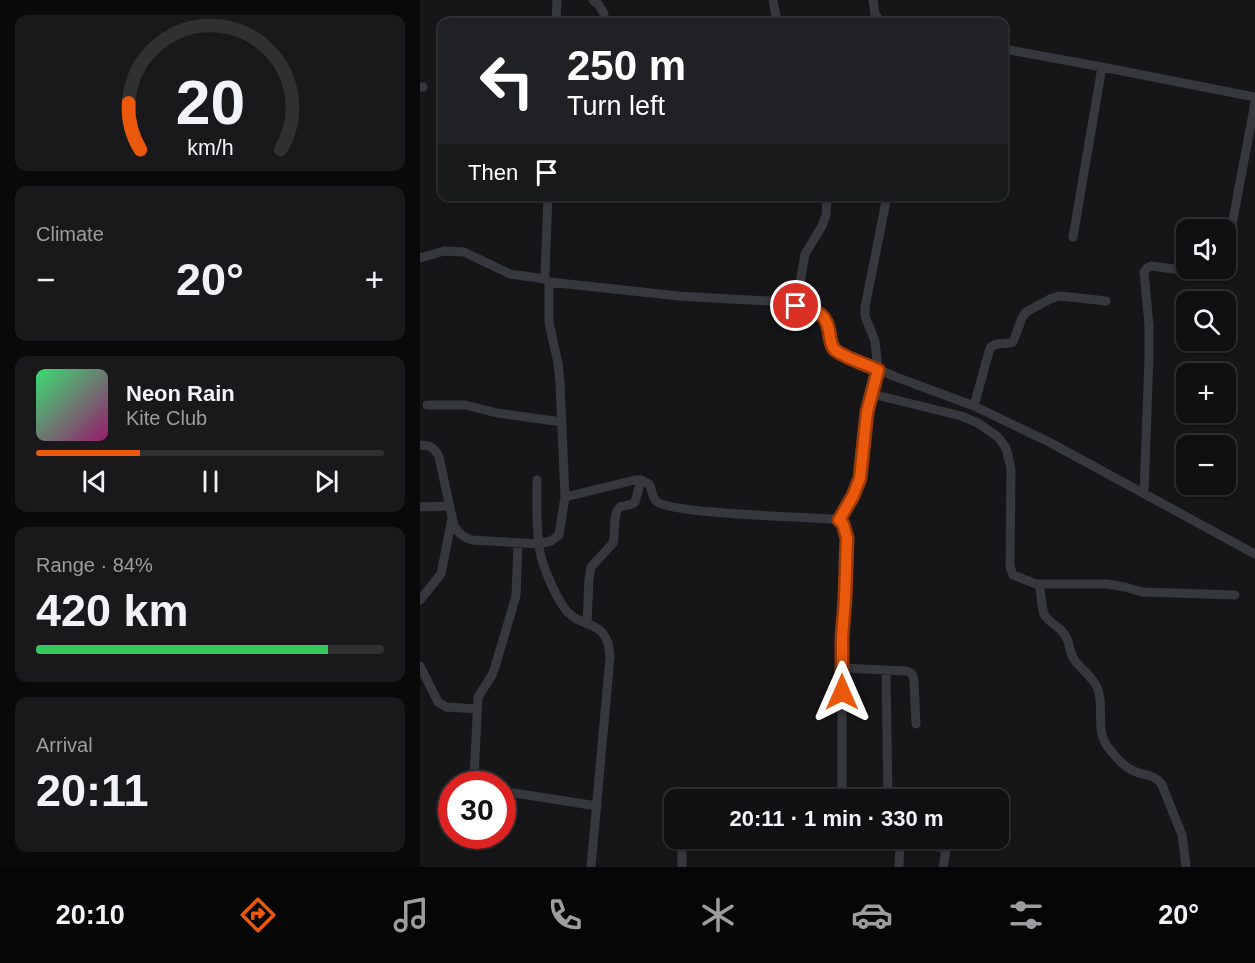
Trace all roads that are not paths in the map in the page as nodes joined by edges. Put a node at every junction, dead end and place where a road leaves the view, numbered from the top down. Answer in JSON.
{"nodes":[{"id":1,"x":557,"y":0,"type":"edge"},
{"id":2,"x":593,"y":0,"type":"edge"},
{"id":3,"x":773,"y":0,"type":"edge"},
{"id":4,"x":873,"y":0,"type":"edge"},
{"id":5,"x":604,"y":14,"type":"dead end"},
{"id":6,"x":556,"y":18,"type":"edge"},
{"id":7,"x":776,"y":18,"type":"edge"},
{"id":8,"x":878,"y":18,"type":"edge"},
{"id":9,"x":1008,"y":50,"type":"edge"},
{"id":10,"x":1102,"y":66,"type":"junction"},
{"id":11,"x":1255,"y":97,"type":"edge"},
{"id":12,"x":1255,"y":103,"type":"edge"},
{"id":13,"x":548,"y":201,"type":"edge"},
{"id":14,"x":827,"y":201,"type":"edge"},
{"id":15,"x":886,"y":201,"type":"edge"},
{"id":16,"x":1233,"y":219,"type":"edge"},
{"id":17,"x":1073,"y":237,"type":"dead end"},
{"id":18,"x":420,"y":258,"type":"edge"},
{"id":19,"x":1176,"y":269,"type":"edge"},
{"id":20,"x":547,"y":280,"type":"junction"},
{"id":21,"x":1106,"y":301,"type":"dead end"},
{"id":22,"x":796,"y":306,"type":"junction"},
{"id":23,"x":877,"y":375,"type":"junction"},
{"id":24,"x":872,"y":394,"type":"junction"},
{"id":25,"x":427,"y":405,"type":"dead end"},
{"id":26,"x":974,"y":406,"type":"junction"},
{"id":27,"x":562,"y":422,"type":"junction"},
{"id":28,"x":420,"y":445,"type":"edge"},
{"id":29,"x":537,"y":480,"type":"dead end"},
{"id":30,"x":640,"y":480,"type":"junction"},
{"id":31,"x":1144,"y":494,"type":"junction"},
{"id":32,"x":565,"y":497,"type":"junction"},
{"id":33,"x":449,"y":506,"type":"junction"},
{"id":34,"x":420,"y":507,"type":"edge"},
{"id":35,"x":452,"y":518,"type":"junction"},
{"id":36,"x":839,"y":520,"type":"junction"},
{"id":37,"x":518,"y":543,"type":"junction"},
{"id":38,"x":538,"y":544,"type":"junction"},
{"id":39,"x":1255,"y":554,"type":"edge"},
{"id":40,"x":1036,"y":584,"type":"junction"},
{"id":41,"x":1235,"y":595,"type":"dead end"},
{"id":42,"x":420,"y":600,"type":"edge"},
{"id":43,"x":587,"y":624,"type":"junction"},
{"id":44,"x":420,"y":666,"type":"edge"},
{"id":45,"x":842,"y":668,"type":"junction"},
{"id":46,"x":886,"y":670,"type":"junction"},
{"id":47,"x":425,"y":675,"type":"junction"},
{"id":48,"x":420,"y":687,"type":"edge"},
{"id":49,"x":477,"y":709,"type":"junction"},
{"id":50,"x":916,"y":724,"type":"dead end"},
{"id":51,"x":474,"y":771,"type":"edge"},
{"id":52,"x":842,"y":789,"type":"edge"},
{"id":53,"x":888,"y":789,"type":"edge"},
{"id":54,"x":516,"y":793,"type":"edge"},
{"id":55,"x":597,"y":806,"type":"junction"},
{"id":56,"x":682,"y":849,"type":"edge"},
{"id":57,"x":900,"y":849,"type":"edge"},
{"id":58,"x":946,"y":849,"type":"edge"},
{"id":59,"x":591,"y":867,"type":"edge"},
{"id":60,"x":682,"y":867,"type":"edge"},
{"id":61,"x":899,"y":867,"type":"edge"},
{"id":62,"x":943,"y":867,"type":"edge"},
{"id":63,"x":1186,"y":867,"type":"edge"}],
"edges":[{"from":1,"to":6,"type":"street"},
{"from":2,"to":5,"type":"street"},
{"from":3,"to":7,"type":"street"},
{"from":4,"to":8,"type":"street"},
{"from":9,"to":10,"type":"street"},
{"from":10,"to":11,"type":"street"},
{"from":10,"to":17,"type":"street"},
{"from":12,"to":16,"type":"street"},
{"from":13,"to":20,"type":"street"},
{"from":14,"to":22,"type":"street"},
{"from":15,"to":23,"type":"street"},
{"from":18,"to":20,"type":"street"},
{"from":19,"to":31,"type":"street"},
{"from":20,"to":22,"type":"street"},
{"from":20,"to":27,"type":"street"},
{"from":21,"to":26,"type":"street"},
{"from":22,"to":23,"type":"street"},
{"from":23,"to":24,"type":"street"},
{"from":23,"to":26,"type":"street"},
{"from":24,"to":36,"type":"street"},
{"from":24,"to":40,"type":"street"},
{"from":25,"to":27,"type":"street"},
{"from":26,"to":31,"type":"street"},
{"from":27,"to":32,"type":"street"},
{"from":28,"to":33,"type":"street"},
{"from":29,"to":38,"type":"street"},
{"from":30,"to":32,"type":"street"},
{"from":30,"to":36,"type":"street"},
{"from":30,"to":43,"type":"street"},
{"from":31,"to":39,"type":"street"},
{"from":32,"to":38,"type":"street"},
{"from":33,"to":34,"type":"street"},
{"from":33,"to":35,"type":"street"},
{"from":35,"to":37,"type":"street"},
{"from":35,"to":42,"type":"street"},
{"from":36,"to":45,"type":"street"},
{"from":37,"to":38,"type":"street"},
{"from":37,"to":49,"type":"street"},
{"from":38,"to":43,"type":"street"},
{"from":40,"to":41,"type":"street"},
{"from":40,"to":63,"type":"street"},
{"from":43,"to":55,"type":"street"},
{"from":44,"to":47,"type":"street"},
{"from":45,"to":46,"type":"street"},
{"from":45,"to":52,"type":"street"},
{"from":46,"to":50,"type":"street"},
{"from":46,"to":53,"type":"street"},
{"from":47,"to":48,"type":"street"},
{"from":47,"to":49,"type":"street"},
{"from":49,"to":51,"type":"street"},
{"from":54,"to":55,"type":"street"},
{"from":55,"to":59,"type":"street"},
{"from":56,"to":60,"type":"street"},
{"from":57,"to":61,"type":"street"},
{"from":58,"to":62,"type":"street"}]}
